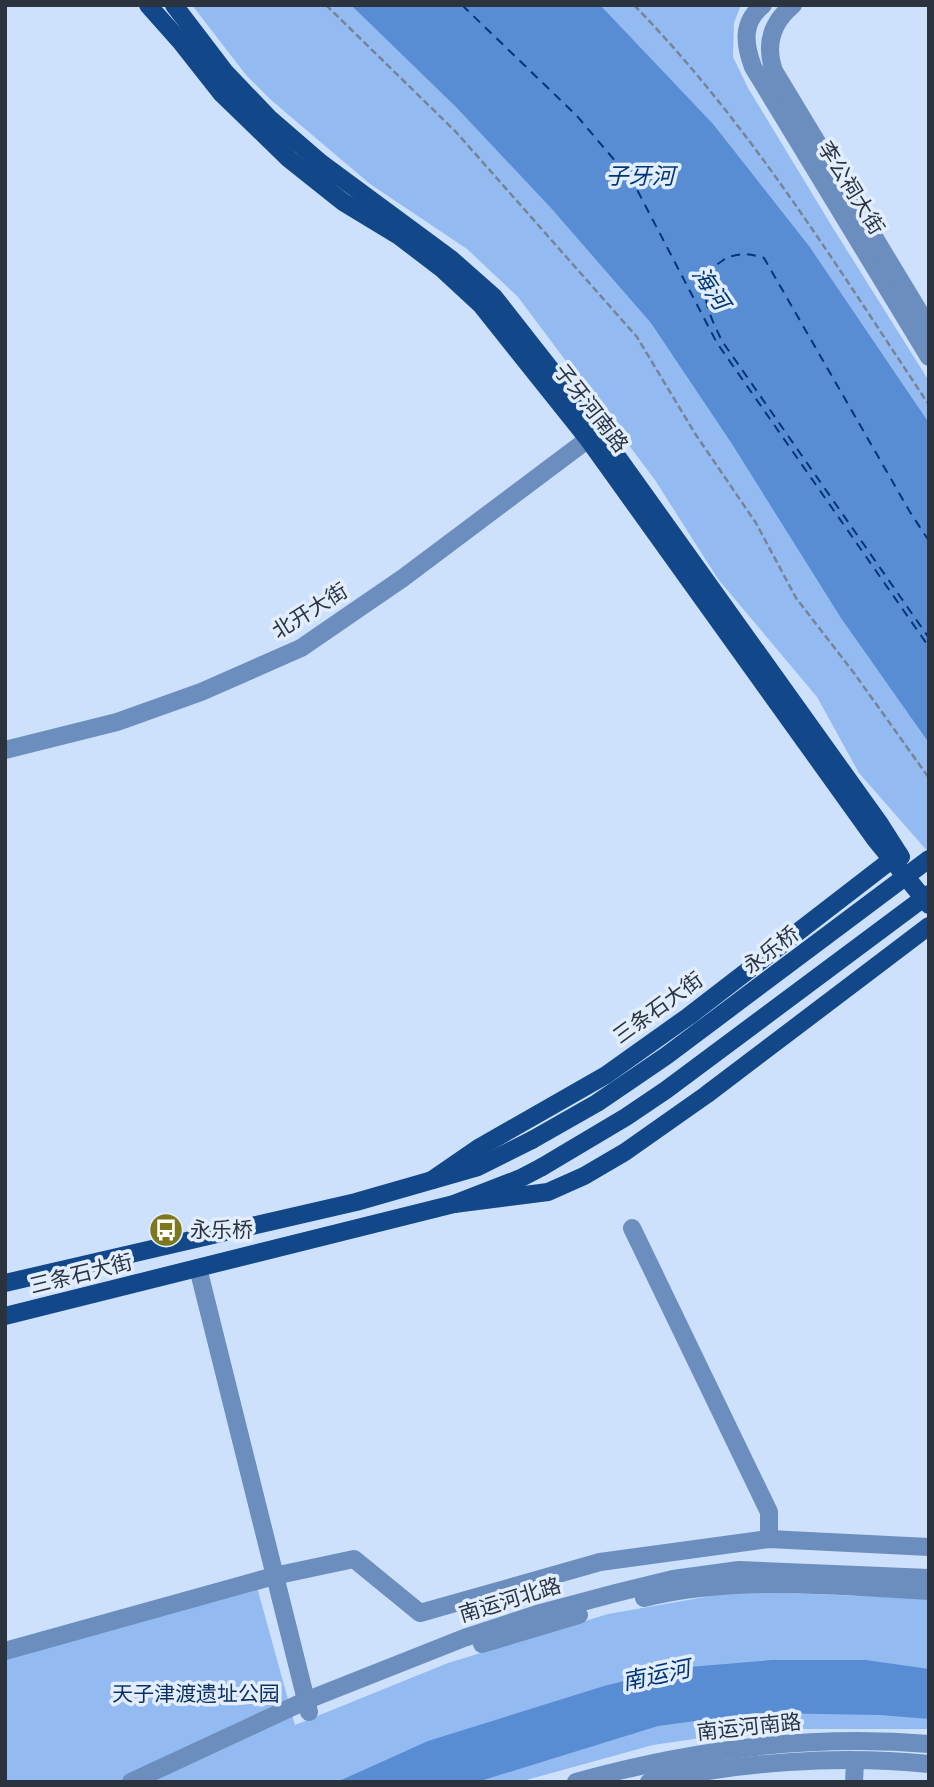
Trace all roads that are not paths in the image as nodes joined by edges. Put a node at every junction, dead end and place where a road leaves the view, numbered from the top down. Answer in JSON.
{"nodes":[{"id":1,"x":148,"y":5,"type":"edge"},
{"id":2,"x":174,"y":5,"type":"edge"},
{"id":3,"x":763,"y":5,"type":"edge"},
{"id":4,"x":793,"y":5,"type":"edge"},
{"id":5,"x":929,"y":328,"type":"edge"},
{"id":6,"x":929,"y":356,"type":"edge"},
{"id":7,"x":593,"y":435,"type":"junction"},
{"id":8,"x":5,"y":750,"type":"edge"},
{"id":9,"x":895,"y":857,"type":"junction"},
{"id":10,"x":929,"y":859,"type":"edge"},
{"id":11,"x":929,"y":888,"type":"edge"},
{"id":12,"x":929,"y":894,"type":"edge"},
{"id":13,"x":929,"y":905,"type":"edge"},
{"id":14,"x":929,"y":926,"type":"edge"},
{"id":15,"x":532,"y":1140,"type":"joint"},
{"id":16,"x":432,"y":1180,"type":"junction"},
{"id":17,"x":454,"y":1204,"type":"junction"},
{"id":18,"x":632,"y":1228,"type":"dead end"},
{"id":19,"x":198,"y":1268,"type":"junction"},
{"id":20,"x":5,"y":1283,"type":"edge"},
{"id":21,"x":5,"y":1316,"type":"edge"},
{"id":22,"x":769,"y":1539,"type":"junction"},
{"id":23,"x":929,"y":1547,"type":"edge"},
{"id":24,"x":274,"y":1576,"type":"junction"},
{"id":25,"x":929,"y":1578,"type":"edge"},
{"id":26,"x":929,"y":1591,"type":"edge"},
{"id":27,"x":5,"y":1651,"type":"edge"},
{"id":28,"x":307,"y":1707,"type":"junction"},
{"id":29,"x":929,"y":1744,"type":"edge"},
{"id":30,"x":855,"y":1762,"type":"junction"},
{"id":31,"x":929,"y":1764,"type":"edge"},
{"id":32,"x":131,"y":1782,"type":"edge"},
{"id":33,"x":157,"y":1782,"type":"edge"},
{"id":34,"x":576,"y":1782,"type":"edge"},
{"id":35,"x":649,"y":1782,"type":"edge"},
{"id":36,"x":854,"y":1782,"type":"edge"}],
"edges":[{"from":1,"to":7,"type":"main road","name":"子牙河南路"},
{"from":2,"to":7,"type":"main road","name":"子牙河南路"},
{"from":3,"to":6,"type":"street","name":"李公祠大街"},
{"from":4,"to":5,"type":"street","name":"李公祠大街"},
{"from":7,"to":8,"type":"street","name":"北开大街"},
{"from":7,"to":9,"type":"main road","name":"子牙河南路"},
{"from":9,"to":11,"type":"main road","name":"子牙河南路"},
{"from":9,"to":13,"type":"main road","name":"子牙河南路"},
{"from":9,"to":16,"type":"main road","name":"三条石大街"},
{"from":10,"to":15,"type":"main road","name":"永乐桥","bridge":true},
{"from":12,"to":17,"type":"main road","name":"三条石大街","bridge":true},
{"from":14,"to":17,"type":"main road","name":"三条石大街"},
{"from":15,"to":16,"type":"main road","name":"三条石大街"},
{"from":16,"to":20,"type":"main road","name":"三条石大街"},
{"from":17,"to":19,"type":"main road","name":"三条石大街"},
{"from":18,"to":22,"type":"street"},
{"from":19,"to":21,"type":"main road","name":"三条石大街"},
{"from":19,"to":24,"type":"street"},
{"from":22,"to":23,"type":"street"},
{"from":22,"to":24,"type":"street"},
{"from":24,"to":27,"type":"street"},
{"from":24,"to":28,"type":"street"},
{"from":25,"to":28,"type":"street","name":"南运河北路"},
{"from":26,"to":28,"type":"street","name":"南运河北路"},
{"from":28,"to":32,"type":"street","name":"南运河北路"},
{"from":28,"to":33,"type":"street","name":"南运河北路"},
{"from":29,"to":34,"type":"street","name":"南运河南路"},
{"from":30,"to":31,"type":"street","name":"南运河南路"},
{"from":30,"to":35,"type":"street","name":"南运河南路"},
{"from":30,"to":36,"type":"street"}]}
